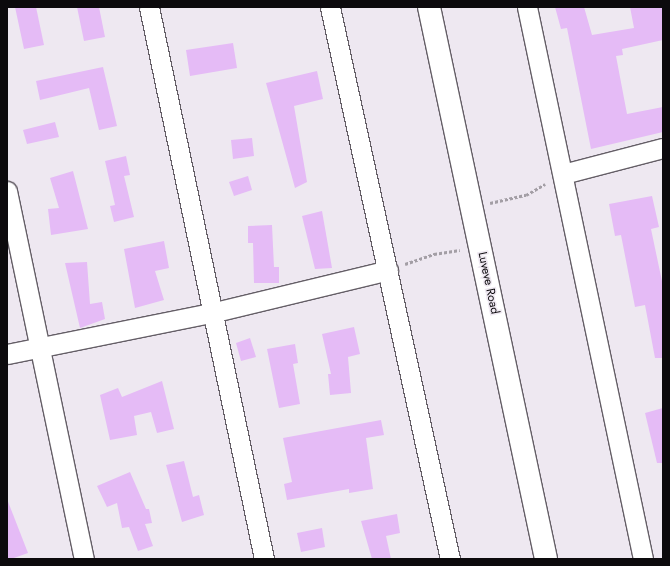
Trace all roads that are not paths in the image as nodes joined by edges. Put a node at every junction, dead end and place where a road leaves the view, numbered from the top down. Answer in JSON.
{"nodes":[{"id":1,"x":149,"y":7,"type":"edge"},
{"id":2,"x":330,"y":7,"type":"edge"},
{"id":3,"x":429,"y":7,"type":"edge"},
{"id":4,"x":528,"y":7,"type":"edge"},
{"id":5,"x":663,"y":148,"type":"edge"},
{"id":6,"x":562,"y":174,"type":"junction"},
{"id":7,"x":7,"y":191,"type":"edge"},
{"id":8,"x":388,"y":270,"type":"junction"},
{"id":9,"x":215,"y":312,"type":"junction"},
{"id":10,"x":41,"y":347,"type":"junction"},
{"id":11,"x":7,"y":354,"type":"edge"},
{"id":12,"x":84,"y":559,"type":"edge"},
{"id":13,"x":264,"y":559,"type":"edge"},
{"id":14,"x":450,"y":559,"type":"edge"},
{"id":15,"x":546,"y":559,"type":"edge"},
{"id":16,"x":643,"y":559,"type":"edge"}],
"edges":[{"from":1,"to":9,"type":"street"},
{"from":2,"to":8,"type":"street"},
{"from":3,"to":15,"type":"street","name":"Luveve Road"},
{"from":4,"to":6,"type":"street"},
{"from":5,"to":6,"type":"street"},
{"from":6,"to":16,"type":"street"},
{"from":7,"to":10,"type":"street"},
{"from":8,"to":9,"type":"street"},
{"from":8,"to":14,"type":"street"},
{"from":9,"to":10,"type":"street"},
{"from":9,"to":13,"type":"street"},
{"from":10,"to":11,"type":"street"},
{"from":10,"to":12,"type":"street"}]}
